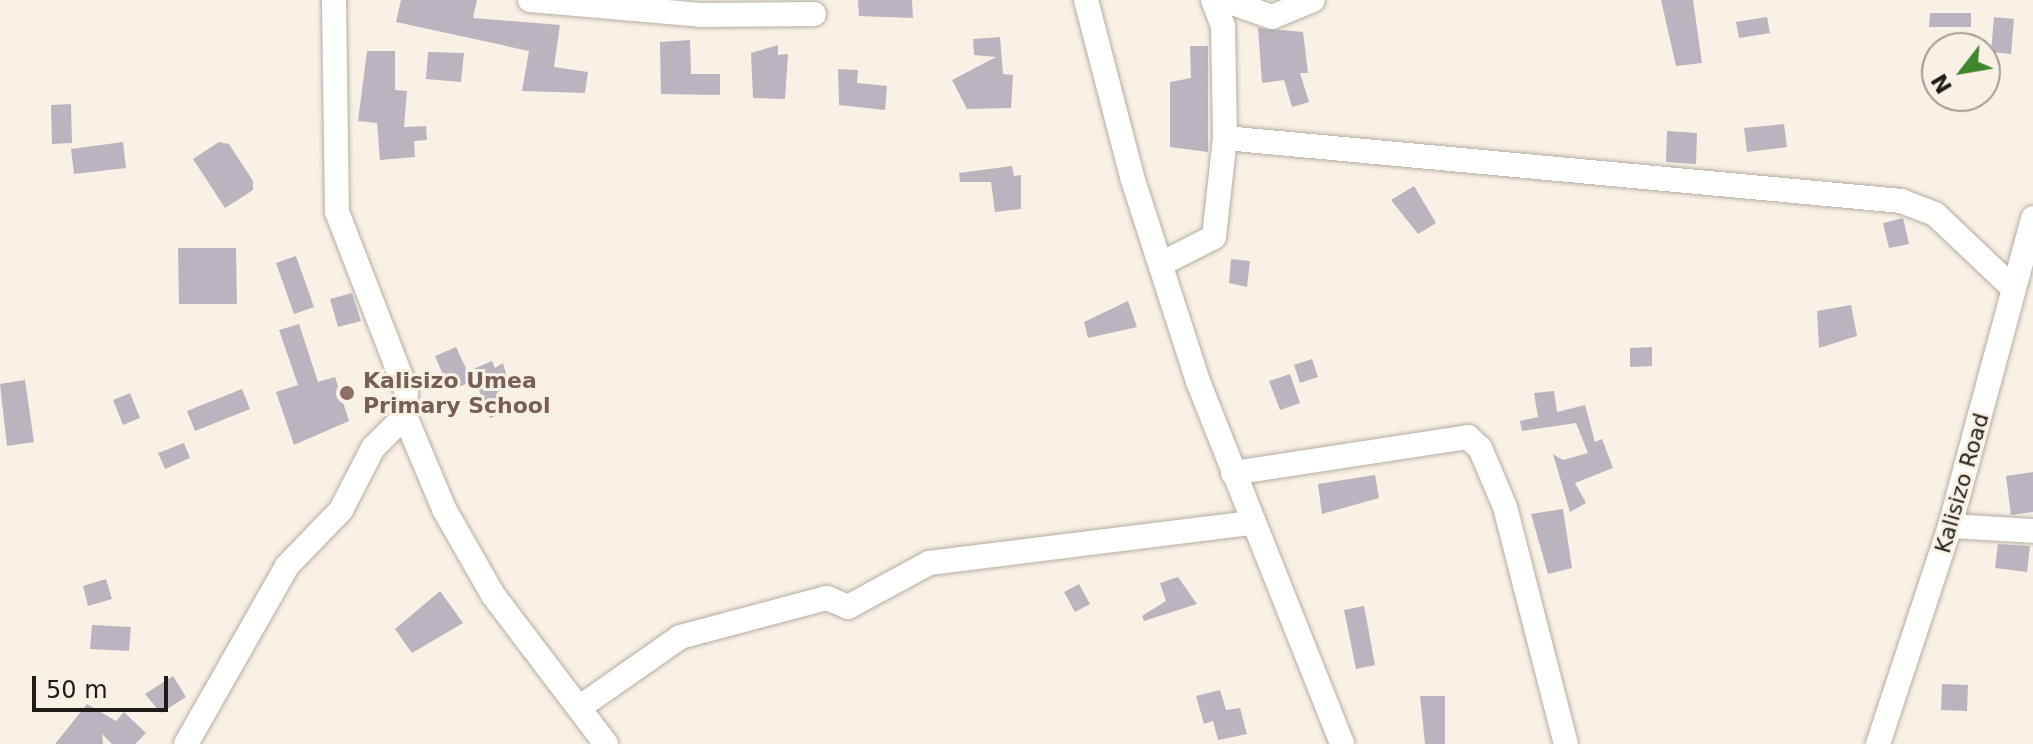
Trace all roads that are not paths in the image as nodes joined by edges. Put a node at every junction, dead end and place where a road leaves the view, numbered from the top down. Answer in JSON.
{"nodes":[{"id":1,"x":334,"y":0,"type":"edge"},
{"id":2,"x":530,"y":0,"type":"edge"},
{"id":3,"x":1086,"y":0,"type":"edge"},
{"id":4,"x":1094,"y":0,"type":"edge"},
{"id":5,"x":1213,"y":0,"type":"edge"},
{"id":6,"x":1224,"y":0,"type":"edge"},
{"id":7,"x":1313,"y":0,"type":"edge"},
{"id":8,"x":814,"y":14,"type":"dead end"},
{"id":9,"x":1225,"y":138,"type":"junction"},
{"id":10,"x":2033,"y":218,"type":"edge"},
{"id":11,"x":1161,"y":264,"type":"junction"},
{"id":12,"x":2012,"y":287,"type":"junction"},
{"id":13,"x":405,"y":416,"type":"junction"},
{"id":14,"x":1233,"y":473,"type":"junction"},
{"id":15,"x":1252,"y":523,"type":"junction"},
{"id":16,"x":1950,"y":526,"type":"junction"},
{"id":17,"x":2033,"y":531,"type":"edge"},
{"id":18,"x":583,"y":705,"type":"junction"},
{"id":19,"x":186,"y":744,"type":"edge"},
{"id":20,"x":606,"y":744,"type":"edge"},
{"id":21,"x":1342,"y":744,"type":"edge"},
{"id":22,"x":1566,"y":744,"type":"edge"},
{"id":23,"x":1878,"y":744,"type":"edge"}],
"edges":[{"from":1,"to":13,"type":"street"},
{"from":2,"to":8,"type":"street"},
{"from":3,"to":4,"type":"street"},
{"from":3,"to":11,"type":"street"},
{"from":5,"to":9,"type":"street"},
{"from":6,"to":7,"type":"street"},
{"from":9,"to":11,"type":"street"},
{"from":9,"to":12,"type":"street"},
{"from":10,"to":12,"type":"street","name":"Kalisizo Road"},
{"from":11,"to":14,"type":"street"},
{"from":12,"to":16,"type":"street","name":"Kalisizo Road"},
{"from":13,"to":18,"type":"street"},
{"from":13,"to":19,"type":"street"},
{"from":14,"to":15,"type":"street"},
{"from":14,"to":22,"type":"street"},
{"from":15,"to":18,"type":"street"},
{"from":15,"to":21,"type":"street"},
{"from":16,"to":17,"type":"street"},
{"from":16,"to":23,"type":"street","name":"Kalisizo Road"},
{"from":18,"to":20,"type":"street"}]}
